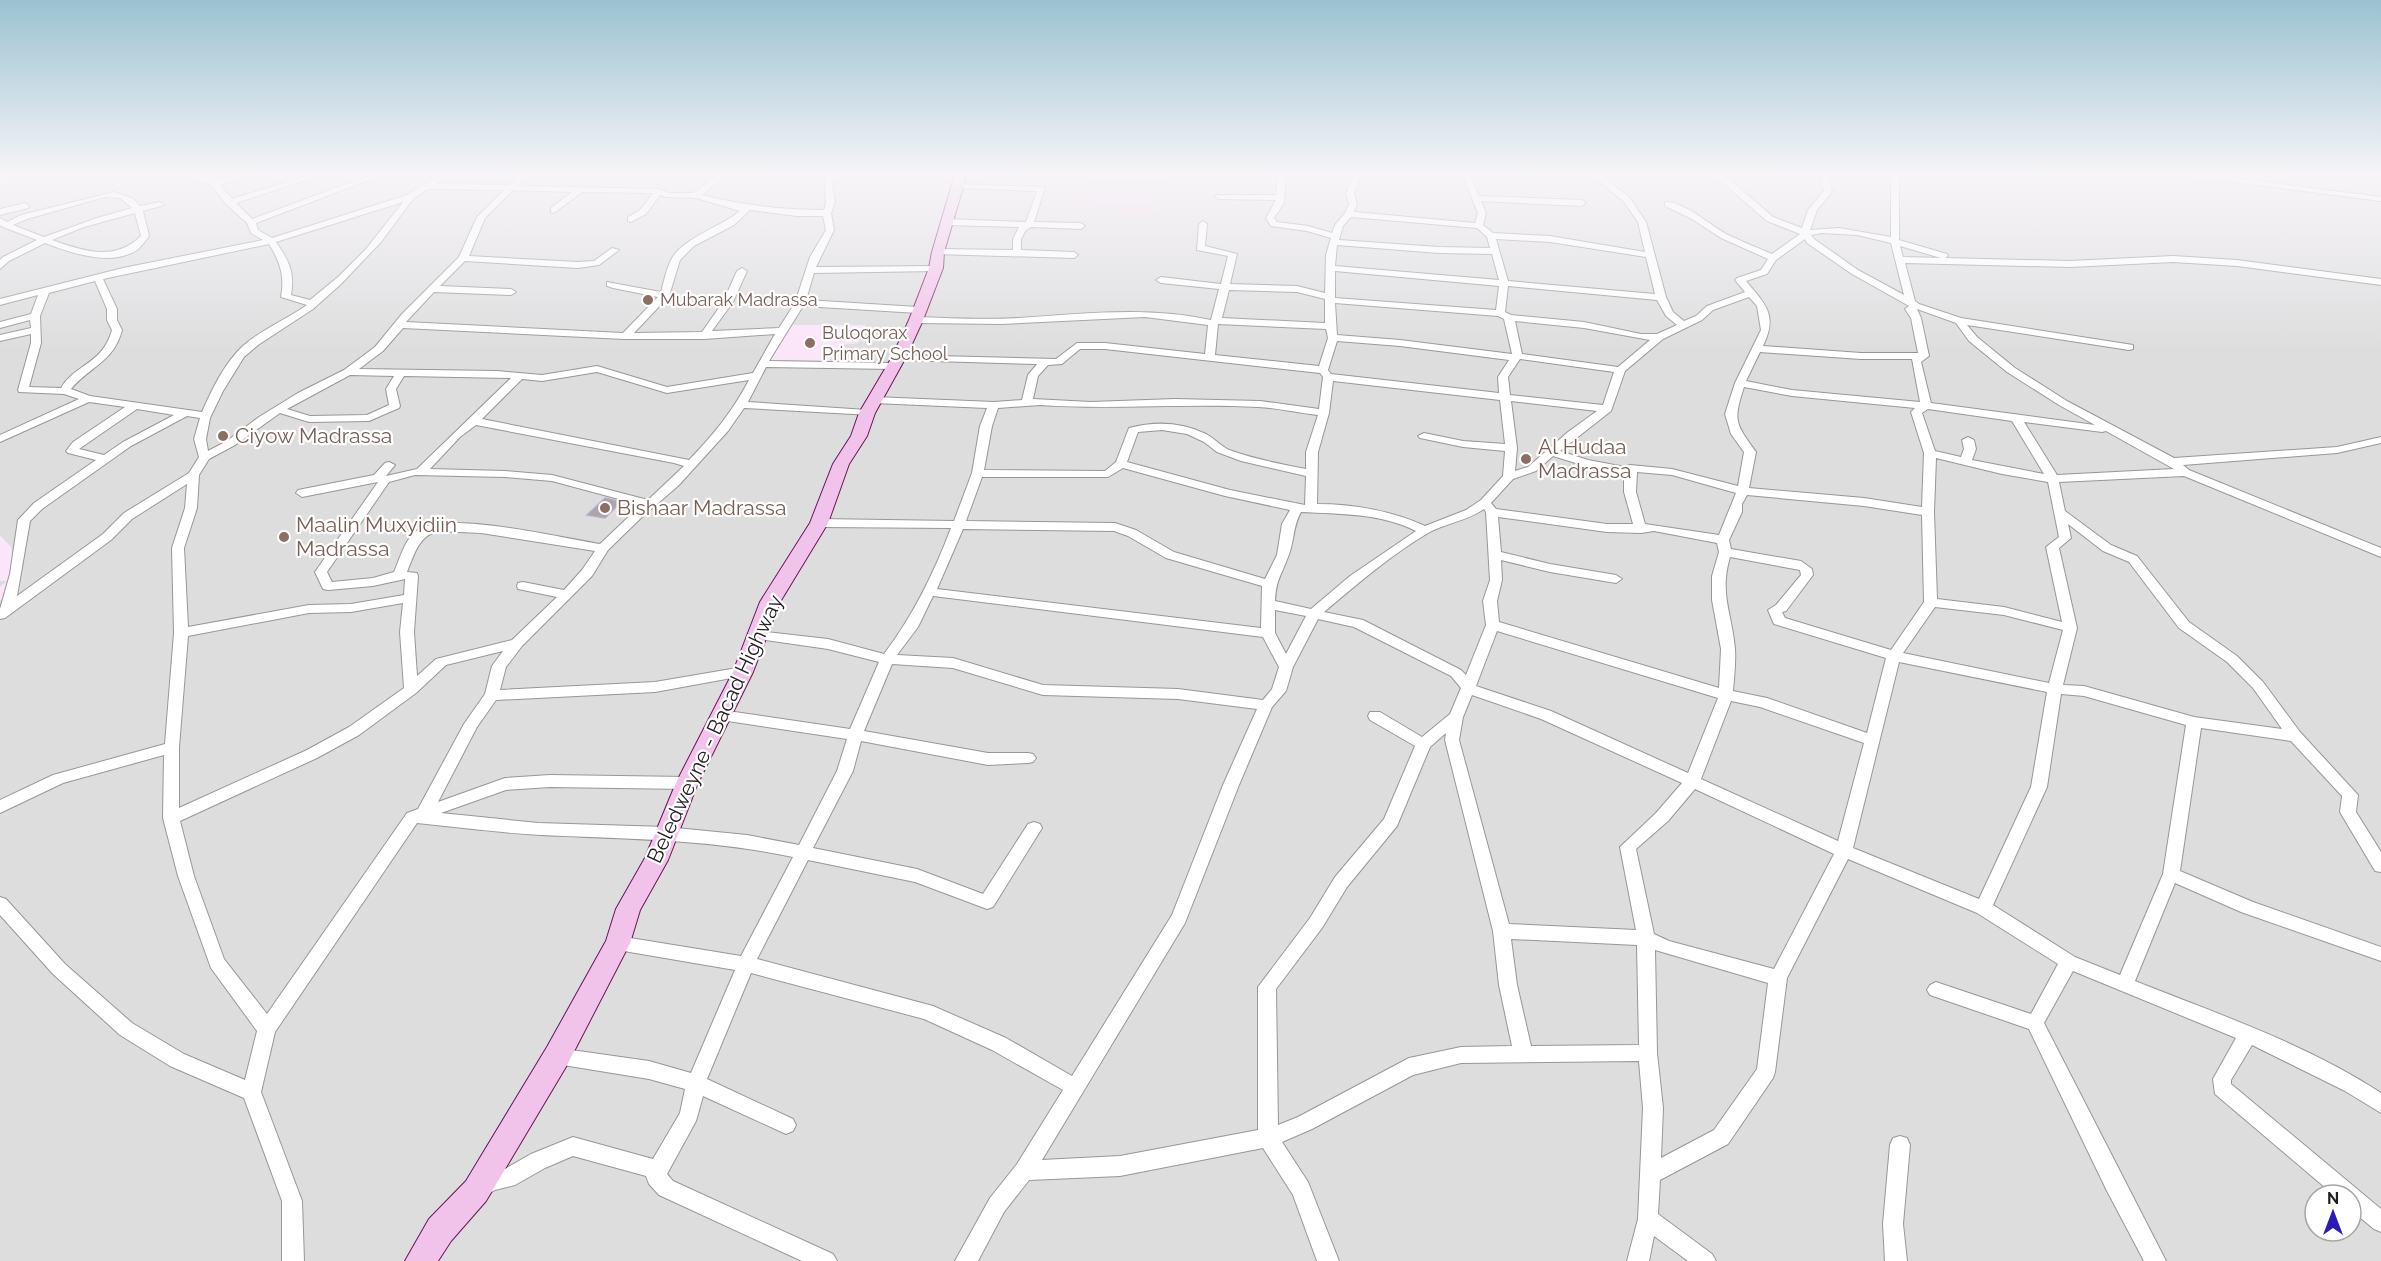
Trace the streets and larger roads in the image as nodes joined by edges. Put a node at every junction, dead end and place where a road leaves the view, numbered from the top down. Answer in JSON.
{"nodes":[{"id":1,"x":28,"y":233,"type":"edge"},
{"id":2,"x":61,"y":233,"type":"edge"},
{"id":3,"x":145,"y":233,"type":"edge"},
{"id":4,"x":257,"y":233,"type":"edge"},
{"id":5,"x":297,"y":233,"type":"edge"},
{"id":6,"x":386,"y":233,"type":"edge"},
{"id":7,"x":474,"y":233,"type":"edge"},
{"id":8,"x":712,"y":233,"type":"edge"},
{"id":9,"x":828,"y":233,"type":"edge"},
{"id":10,"x":943,"y":233,"type":"edge"},
{"id":11,"x":1020,"y":233,"type":"edge"},
{"id":12,"x":1202,"y":233,"type":"edge"},
{"id":13,"x":1317,"y":233,"type":"edge"},
{"id":14,"x":1337,"y":233,"type":"edge"},
{"id":15,"x":1487,"y":233,"type":"edge"},
{"id":16,"x":1644,"y":233,"type":"edge"},
{"id":17,"x":1719,"y":233,"type":"edge"},
{"id":18,"x":1806,"y":233,"type":"joint"},
{"id":19,"x":1852,"y":233,"type":"edge"},
{"id":20,"x":1895,"y":233,"type":"edge"},
{"id":21,"x":1491,"y":236,"type":"junction"},
{"id":22,"x":46,"y":240,"type":"junction"},
{"id":23,"x":1335,"y":240,"type":"junction"},
{"id":24,"x":271,"y":241,"type":"junction"},
{"id":25,"x":1895,"y":242,"type":"junction"},
{"id":26,"x":615,"y":250,"type":"dead end"},
{"id":27,"x":1493,"y":251,"type":"junction"},
{"id":28,"x":1017,"y":253,"type":"junction"},
{"id":29,"x":119,"y":255,"type":"junction"},
{"id":30,"x":1074,"y":255,"type":"dead end"},
{"id":31,"x":1649,"y":255,"type":"junction"},
{"id":32,"x":463,"y":258,"type":"junction"},
{"id":33,"x":1773,"y":258,"type":"junction"},
{"id":34,"x":937,"y":260,"type":"junction"},
{"id":35,"x":1899,"y":261,"type":"junction"},
{"id":36,"x":1963,"y":262,"type":"junction"},
{"id":37,"x":0,"y":266,"type":"edge"},
{"id":38,"x":1330,"y":268,"type":"junction"},
{"id":39,"x":812,"y":270,"type":"junction"},
{"id":40,"x":123,"y":271,"type":"junction"},
{"id":41,"x":742,"y":271,"type":"dead end"},
{"id":42,"x":98,"y":277,"type":"junction"},
{"id":43,"x":1161,"y":280,"type":"dead end"},
{"id":44,"x":1504,"y":282,"type":"junction"},
{"id":45,"x":2381,"y":282,"type":"edge"},
{"id":46,"x":610,"y":284,"type":"dead end"},
{"id":47,"x":1225,"y":287,"type":"junction"},
{"id":48,"x":433,"y":289,"type":"junction"},
{"id":49,"x":45,"y":290,"type":"junction"},
{"id":50,"x":511,"y":292,"type":"dead end"},
{"id":51,"x":1751,"y":293,"type":"junction"},
{"id":52,"x":664,"y":296,"type":"junction"},
{"id":53,"x":1661,"y":297,"type":"junction"},
{"id":54,"x":1330,"y":299,"type":"junction"},
{"id":55,"x":0,"y":302,"type":"edge"},
{"id":56,"x":312,"y":303,"type":"junction"},
{"id":57,"x":800,"y":303,"type":"junction"},
{"id":58,"x":1913,"y":304,"type":"junction"},
{"id":59,"x":1001,"y":309,"type":"dead end"},
{"id":60,"x":917,"y":315,"type":"junction"},
{"id":61,"x":1504,"y":315,"type":"junction"},
{"id":62,"x":35,"y":316,"type":"junction"},
{"id":63,"x":995,"y":321,"type":"junction"},
{"id":64,"x":1959,"y":321,"type":"junction"},
{"id":65,"x":1214,"y":322,"type":"junction"},
{"id":66,"x":1682,"y":324,"type":"junction"},
{"id":67,"x":0,"y":325,"type":"edge"},
{"id":68,"x":400,"y":325,"type":"junction"},
{"id":69,"x":1330,"y":326,"type":"junction"},
{"id":70,"x":34,"y":330,"type":"junction"},
{"id":71,"x":784,"y":331,"type":"junction"},
{"id":72,"x":626,"y":336,"type":"junction"},
{"id":73,"x":704,"y":336,"type":"junction"},
{"id":74,"x":1659,"y":337,"type":"junction"},
{"id":75,"x":0,"y":338,"type":"edge"},
{"id":76,"x":1333,"y":338,"type":"junction"},
{"id":77,"x":2129,"y":347,"type":"dead end"},
{"id":78,"x":1758,"y":349,"type":"junction"},
{"id":79,"x":1924,"y":356,"type":"junction"},
{"id":80,"x":1516,"y":357,"type":"junction"},
{"id":81,"x":1210,"y":358,"type":"junction"},
{"id":82,"x":896,"y":362,"type":"junction"},
{"id":83,"x":1045,"y":362,"type":"junction"},
{"id":84,"x":764,"y":364,"type":"junction"},
{"id":85,"x":1620,"y":370,"type":"junction"},
{"id":86,"x":348,"y":372,"type":"junction"},
{"id":87,"x":401,"y":373,"type":"junction"},
{"id":88,"x":1326,"y":373,"type":"junction"},
{"id":89,"x":519,"y":376,"type":"junction"},
{"id":90,"x":755,"y":376,"type":"junction"},
{"id":91,"x":1740,"y":383,"type":"junction"},
{"id":92,"x":65,"y":391,"type":"junction"},
{"id":93,"x":1504,"y":396,"type":"junction"},
{"id":94,"x":88,"y":399,"type":"junction"},
{"id":95,"x":1026,"y":404,"type":"junction"},
{"id":96,"x":741,"y":405,"type":"junction"},
{"id":97,"x":994,"y":405,"type":"junction"},
{"id":98,"x":134,"y":406,"type":"junction"},
{"id":99,"x":1926,"y":406,"type":"junction"},
{"id":100,"x":871,"y":407,"type":"junction"},
{"id":101,"x":1607,"y":409,"type":"junction"},
{"id":102,"x":280,"y":410,"type":"junction"},
{"id":103,"x":1324,"y":412,"type":"junction"},
{"id":104,"x":185,"y":413,"type":"junction"},
{"id":105,"x":207,"y":416,"type":"junction"},
{"id":106,"x":2016,"y":418,"type":"junction"},
{"id":107,"x":474,"y":421,"type":"junction"},
{"id":108,"x":2110,"y":430,"type":"junction"},
{"id":109,"x":1424,"y":436,"type":"dead end"},
{"id":110,"x":0,"y":439,"type":"edge"},
{"id":111,"x":1968,"y":440,"type":"dead end"},
{"id":112,"x":2381,"y":440,"type":"edge"},
{"id":113,"x":1511,"y":448,"type":"junction"},
{"id":114,"x":1552,"y":452,"type":"junction"},
{"id":115,"x":1930,"y":453,"type":"junction"},
{"id":116,"x":205,"y":457,"type":"junction"},
{"id":117,"x":1966,"y":461,"type":"junction"},
{"id":118,"x":103,"y":462,"type":"junction"},
{"id":119,"x":2172,"y":462,"type":"junction"},
{"id":120,"x":1121,"y":464,"type":"junction"},
{"id":121,"x":389,"y":465,"type":"dead end"},
{"id":122,"x":691,"y":465,"type":"junction"},
{"id":123,"x":1631,"y":471,"type":"junction"},
{"id":124,"x":420,"y":472,"type":"junction"},
{"id":125,"x":2185,"y":472,"type":"junction"},
{"id":126,"x":978,"y":473,"type":"junction"},
{"id":127,"x":1313,"y":474,"type":"junction"},
{"id":128,"x":193,"y":476,"type":"junction"},
{"id":129,"x":1509,"y":477,"type":"junction"},
{"id":130,"x":382,"y":479,"type":"junction"},
{"id":131,"x":2053,"y":479,"type":"junction"},
{"id":132,"x":1743,"y":491,"type":"junction"},
{"id":133,"x":302,"y":493,"type":"dead end"},
{"id":134,"x":650,"y":504,"type":"junction"},
{"id":135,"x":1297,"y":508,"type":"junction"},
{"id":136,"x":1311,"y":508,"type":"junction"},
{"id":137,"x":1488,"y":508,"type":"junction"},
{"id":138,"x":1928,"y":512,"type":"junction"},
{"id":139,"x":2061,"y":513,"type":"junction"},
{"id":140,"x":819,"y":523,"type":"junction"},
{"id":141,"x":960,"y":526,"type":"junction"},
{"id":142,"x":1641,"y":529,"type":"junction"},
{"id":143,"x":1425,"y":530,"type":"junction"},
{"id":144,"x":1724,"y":546,"type":"junction"},
{"id":145,"x":603,"y":548,"type":"junction"},
{"id":146,"x":2381,"y":553,"type":"edge"},
{"id":147,"x":1495,"y":555,"type":"junction"},
{"id":148,"x":399,"y":575,"type":"junction"},
{"id":149,"x":1616,"y":579,"type":"dead end"},
{"id":150,"x":1269,"y":584,"type":"junction"},
{"id":151,"x":523,"y":586,"type":"dead end"},
{"id":152,"x":930,"y":592,"type":"junction"},
{"id":153,"x":567,"y":595,"type":"junction"},
{"id":154,"x":409,"y":598,"type":"junction"},
{"id":155,"x":1930,"y":603,"type":"junction"},
{"id":156,"x":1268,"y":604,"type":"junction"},
{"id":157,"x":4,"y":611,"type":"edge"},
{"id":158,"x":1314,"y":613,"type":"junction"},
{"id":159,"x":1493,"y":625,"type":"junction"},
{"id":160,"x":2070,"y":628,"type":"junction"},
{"id":161,"x":180,"y":633,"type":"junction"},
{"id":162,"x":1268,"y":633,"type":"junction"},
{"id":163,"x":758,"y":635,"type":"junction"},
{"id":164,"x":517,"y":643,"type":"junction"},
{"id":165,"x":1894,"y":656,"type":"junction"},
{"id":166,"x":887,"y":659,"type":"junction"},
{"id":167,"x":1286,"y":667,"type":"junction"},
{"id":168,"x":743,"y":672,"type":"junction"},
{"id":169,"x":1469,"y":688,"type":"junction"},
{"id":170,"x":2055,"y":689,"type":"junction"},
{"id":171,"x":411,"y":690,"type":"junction"},
{"id":172,"x":492,"y":695,"type":"junction"},
{"id":173,"x":1726,"y":695,"type":"junction"},
{"id":174,"x":1266,"y":705,"type":"junction"},
{"id":175,"x":721,"y":716,"type":"junction"},
{"id":176,"x":1375,"y":716,"type":"dead end"},
{"id":177,"x":1456,"y":717,"type":"junction"},
{"id":178,"x":2194,"y":722,"type":"junction"},
{"id":179,"x":855,"y":735,"type":"junction"},
{"id":180,"x":2295,"y":736,"type":"junction"},
{"id":181,"x":1871,"y":740,"type":"junction"},
{"id":182,"x":1423,"y":744,"type":"junction"},
{"id":183,"x":172,"y":747,"type":"junction"},
{"id":184,"x":1028,"y":758,"type":"dead end"},
{"id":185,"x":1692,"y":782,"type":"junction"},
{"id":186,"x":687,"y":783,"type":"junction"},
{"id":187,"x":0,"y":807,"type":"edge"},
{"id":188,"x":419,"y":815,"type":"junction"},
{"id":189,"x":171,"y":818,"type":"junction"},
{"id":190,"x":1034,"y":828,"type":"dead end"},
{"id":191,"x":666,"y":833,"type":"junction"},
{"id":192,"x":802,"y":851,"type":"junction"},
{"id":193,"x":1844,"y":851,"type":"junction"},
{"id":194,"x":2381,"y":866,"type":"edge"},
{"id":195,"x":2171,"y":874,"type":"junction"},
{"id":196,"x":0,"y":904,"type":"edge"},
{"id":197,"x":1983,"y":908,"type":"junction"},
{"id":198,"x":1502,"y":931,"type":"junction"},
{"id":199,"x":1646,"y":938,"type":"junction"},
{"id":200,"x":618,"y":943,"type":"junction"},
{"id":201,"x":2381,"y":954,"type":"edge"},
{"id":202,"x":2069,"y":962,"type":"junction"},
{"id":203,"x":747,"y":964,"type":"junction"},
{"id":204,"x":1778,"y":978,"type":"junction"},
{"id":205,"x":2125,"y":983,"type":"junction"},
{"id":206,"x":1936,"y":990,"type":"dead end"},
{"id":207,"x":2035,"y":1023,"type":"junction"},
{"id":208,"x":267,"y":1029,"type":"junction"},
{"id":209,"x":2248,"y":1034,"type":"junction"},
{"id":210,"x":1523,"y":1053,"type":"junction"},
{"id":211,"x":1648,"y":1053,"type":"junction"},
{"id":212,"x":557,"y":1056,"type":"junction"},
{"id":213,"x":696,"y":1083,"type":"junction"},
{"id":214,"x":1076,"y":1088,"type":"junction"},
{"id":215,"x":252,"y":1092,"type":"junction"},
{"id":216,"x":2381,"y":1104,"type":"edge"},
{"id":217,"x":786,"y":1125,"type":"dead end"},
{"id":218,"x":1268,"y":1138,"type":"junction"},
{"id":219,"x":1900,"y":1145,"type":"dead end"},
{"id":220,"x":658,"y":1170,"type":"junction"},
{"id":221,"x":1024,"y":1171,"type":"junction"},
{"id":222,"x":1651,"y":1174,"type":"junction"},
{"id":223,"x":2335,"y":1183,"type":"edge"},
{"id":224,"x":476,"y":1191,"type":"junction"},
{"id":225,"x":2363,"y":1207,"type":"edge"},
{"id":226,"x":1648,"y":1219,"type":"junction"},
{"id":227,"x":2381,"y":1222,"type":"edge"},
{"id":228,"x":1707,"y":1260,"type":"edge"},
{"id":229,"x":293,"y":1261,"type":"edge"},
{"id":230,"x":420,"y":1261,"type":"edge"},
{"id":231,"x":826,"y":1261,"type":"edge"},
{"id":232,"x":966,"y":1261,"type":"edge"},
{"id":233,"x":1328,"y":1261,"type":"edge"},
{"id":234,"x":1638,"y":1261,"type":"edge"},
{"id":235,"x":1896,"y":1261,"type":"edge"},
{"id":236,"x":2155,"y":1261,"type":"edge"}],
"edges":[{"from":1,"to":22,"type":"street"},
{"from":2,"to":22,"type":"street"},
{"from":3,"to":29,"type":"street"},
{"from":4,"to":24,"type":"street"},
{"from":5,"to":24,"type":"street"},
{"from":6,"to":56,"type":"street"},
{"from":7,"to":32,"type":"street"},
{"from":8,"to":52,"type":"street"},
{"from":9,"to":39,"type":"street"},
{"from":10,"to":34,"type":"street","name":"Beledweyne - Bacad Highway"},
{"from":11,"to":28,"type":"street"},
{"from":12,"to":47,"type":"street"},
{"from":13,"to":23,"type":"street"},
{"from":14,"to":23,"type":"street"},
{"from":15,"to":21,"type":"street"},
{"from":16,"to":31,"type":"street"},
{"from":17,"to":33,"type":"street"},
{"from":18,"to":33,"type":"street"},
{"from":18,"to":58,"type":"street"},
{"from":19,"to":25,"type":"street"},
{"from":20,"to":25,"type":"street"},
{"from":21,"to":27,"type":"street"},
{"from":21,"to":31,"type":"street"},
{"from":22,"to":29,"type":"street"},
{"from":22,"to":37,"type":"street"},
{"from":23,"to":27,"type":"street"},
{"from":23,"to":38,"type":"street"},
{"from":24,"to":40,"type":"street"},
{"from":24,"to":56,"type":"street"},
{"from":25,"to":35,"type":"street"},
{"from":25,"to":36,"type":"street"},
{"from":26,"to":32,"type":"street"},
{"from":27,"to":44,"type":"street"},
{"from":28,"to":30,"type":"street"},
{"from":28,"to":34,"type":"street"},
{"from":29,"to":40,"type":"street"},
{"from":31,"to":53,"type":"street"},
{"from":32,"to":48,"type":"street"},
{"from":33,"to":51,"type":"street"},
{"from":34,"to":39,"type":"street"},
{"from":34,"to":60,"type":"street","name":"Beledweyne - Bacad Highway"},
{"from":35,"to":36,"type":"street"},
{"from":35,"to":58,"type":"street"},
{"from":36,"to":45,"type":"street"},
{"from":38,"to":44,"type":"street"},
{"from":38,"to":54,"type":"street"},
{"from":39,"to":57,"type":"street"},
{"from":40,"to":42,"type":"street"},
{"from":41,"to":73,"type":"street"},
{"from":42,"to":49,"type":"street"},
{"from":42,"to":92,"type":"street"},
{"from":43,"to":47,"type":"street"},
{"from":44,"to":53,"type":"street"},
{"from":44,"to":61,"type":"street"},
{"from":46,"to":52,"type":"street"},
{"from":47,"to":54,"type":"street"},
{"from":47,"to":65,"type":"street"},
{"from":48,"to":50,"type":"street"},
{"from":48,"to":68,"type":"street"},
{"from":49,"to":55,"type":"street"},
{"from":49,"to":62,"type":"street"},
{"from":51,"to":66,"type":"street"},
{"from":51,"to":78,"type":"street"},
{"from":52,"to":72,"type":"street"},
{"from":53,"to":66,"type":"street"},
{"from":54,"to":61,"type":"street"},
{"from":54,"to":69,"type":"street"},
{"from":56,"to":105,"type":"street"},
{"from":57,"to":60,"type":"street"},
{"from":57,"to":71,"type":"street"},
{"from":58,"to":64,"type":"street"},
{"from":58,"to":79,"type":"street"},
{"from":59,"to":63,"type":"street"},
{"from":60,"to":63,"type":"street"},
{"from":60,"to":82,"type":"street","name":"Beledweyne - Bacad Highway"},
{"from":61,"to":74,"type":"street"},
{"from":61,"to":80,"type":"street"},
{"from":62,"to":67,"type":"street"},
{"from":62,"to":70,"type":"street"},
{"from":63,"to":65,"type":"street"},
{"from":64,"to":77,"type":"street"},
{"from":64,"to":108,"type":"street"},
{"from":65,"to":69,"type":"street"},
{"from":65,"to":81,"type":"street"},
{"from":66,"to":74,"type":"street"},
{"from":68,"to":72,"type":"street"},
{"from":68,"to":86,"type":"street"},
{"from":69,"to":76,"type":"street"},
{"from":70,"to":75,"type":"street"},
{"from":70,"to":92,"type":"street"},
{"from":71,"to":73,"type":"street"},
{"from":71,"to":84,"type":"street"},
{"from":72,"to":73,"type":"street"},
{"from":74,"to":85,"type":"street"},
{"from":76,"to":80,"type":"street"},
{"from":76,"to":88,"type":"street"},
{"from":78,"to":79,"type":"street"},
{"from":78,"to":91,"type":"street"},
{"from":79,"to":99,"type":"street"},
{"from":80,"to":85,"type":"street"},
{"from":80,"to":93,"type":"street"},
{"from":81,"to":83,"type":"street"},
{"from":81,"to":88,"type":"street"},
{"from":82,"to":83,"type":"street"},
{"from":82,"to":84,"type":"street"},
{"from":82,"to":100,"type":"street","name":"Beledweyne - Bacad Highway"},
{"from":83,"to":95,"type":"street"},
{"from":84,"to":90,"type":"street"},
{"from":85,"to":101,"type":"street"},
{"from":86,"to":87,"type":"street"},
{"from":86,"to":102,"type":"street"},
{"from":87,"to":89,"type":"street"},
{"from":87,"to":102,"type":"street"},
{"from":88,"to":93,"type":"street"},
{"from":88,"to":103,"type":"street"},
{"from":89,"to":90,"type":"street"},
{"from":89,"to":107,"type":"street"},
{"from":90,"to":96,"type":"street"},
{"from":91,"to":99,"type":"street"},
{"from":91,"to":132,"type":"street"},
{"from":92,"to":94,"type":"street"},
{"from":93,"to":101,"type":"street"},
{"from":93,"to":113,"type":"street"},
{"from":94,"to":98,"type":"street"},
{"from":94,"to":110,"type":"street"},
{"from":95,"to":97,"type":"street"},
{"from":95,"to":103,"type":"street"},
{"from":96,"to":100,"type":"street"},
{"from":96,"to":122,"type":"street"},
{"from":97,"to":100,"type":"street"},
{"from":97,"to":126,"type":"street"},
{"from":98,"to":104,"type":"street"},
{"from":98,"to":118,"type":"street"},
{"from":99,"to":106,"type":"street"},
{"from":99,"to":115,"type":"street"},
{"from":100,"to":140,"type":"street","name":"Beledweyne - Bacad Highway"},
{"from":101,"to":114,"type":"street"},
{"from":102,"to":116,"type":"street"},
{"from":103,"to":127,"type":"street"},
{"from":104,"to":105,"type":"street"},
{"from":104,"to":118,"type":"street"},
{"from":105,"to":116,"type":"street"},
{"from":106,"to":108,"type":"street"},
{"from":106,"to":131,"type":"street"},
{"from":107,"to":122,"type":"street"},
{"from":107,"to":124,"type":"street"},
{"from":108,"to":119,"type":"street"},
{"from":109,"to":113,"type":"street"},
{"from":111,"to":117,"type":"street"},
{"from":112,"to":119,"type":"street"},
{"from":113,"to":129,"type":"street"},
{"from":114,"to":123,"type":"street"},
{"from":114,"to":129,"type":"street"},
{"from":115,"to":117,"type":"street"},
{"from":115,"to":138,"type":"street"},
{"from":116,"to":128,"type":"street"},
{"from":117,"to":131,"type":"street"},
{"from":118,"to":157,"type":"street"},
{"from":119,"to":125,"type":"street"},
{"from":120,"to":126,"type":"street"},
{"from":120,"to":127,"type":"street"},
{"from":120,"to":135,"type":"street"},
{"from":121,"to":130,"type":"street"},
{"from":122,"to":134,"type":"street"},
{"from":123,"to":132,"type":"street"},
{"from":123,"to":142,"type":"street"},
{"from":124,"to":130,"type":"street"},
{"from":124,"to":134,"type":"street"},
{"from":125,"to":131,"type":"street"},
{"from":125,"to":146,"type":"street"},
{"from":126,"to":141,"type":"street"},
{"from":127,"to":136,"type":"street"},
{"from":128,"to":157,"type":"street"},
{"from":128,"to":161,"type":"street"},
{"from":129,"to":137,"type":"street"},
{"from":130,"to":133,"type":"street"},
{"from":130,"to":148,"type":"street"},
{"from":131,"to":139,"type":"street"},
{"from":132,"to":138,"type":"street"},
{"from":132,"to":144,"type":"street"},
{"from":134,"to":145,"type":"street"},
{"from":135,"to":136,"type":"street"},
{"from":135,"to":150,"type":"street"},
{"from":136,"to":143,"type":"street"},
{"from":137,"to":142,"type":"street"},
{"from":137,"to":143,"type":"street"},
{"from":137,"to":147,"type":"street"},
{"from":138,"to":155,"type":"street"},
{"from":139,"to":160,"type":"street"},
{"from":139,"to":180,"type":"street"},
{"from":140,"to":141,"type":"street"},
{"from":140,"to":163,"type":"street","name":"Beledweyne - Bacad Highway"},
{"from":141,"to":150,"type":"street"},
{"from":141,"to":152,"type":"street"},
{"from":142,"to":144,"type":"street"},
{"from":143,"to":158,"type":"street"},
{"from":144,"to":165,"type":"street"},
{"from":144,"to":173,"type":"street"},
{"from":145,"to":148,"type":"street"},
{"from":145,"to":153,"type":"street"},
{"from":147,"to":149,"type":"street"},
{"from":147,"to":159,"type":"street"},
{"from":148,"to":154,"type":"street"},
{"from":150,"to":156,"type":"street"},
{"from":151,"to":153,"type":"street"},
{"from":152,"to":162,"type":"street"},
{"from":152,"to":166,"type":"street"},
{"from":153,"to":164,"type":"street"},
{"from":154,"to":161,"type":"street"},
{"from":154,"to":171,"type":"street"},
{"from":155,"to":160,"type":"street"},
{"from":155,"to":165,"type":"street"},
{"from":156,"to":158,"type":"street"},
{"from":156,"to":162,"type":"street"},
{"from":158,"to":167,"type":"street"},
{"from":158,"to":169,"type":"street"},
{"from":159,"to":169,"type":"street"},
{"from":159,"to":173,"type":"street"},
{"from":160,"to":170,"type":"street"},
{"from":161,"to":183,"type":"street"},
{"from":162,"to":167,"type":"street"},
{"from":163,"to":166,"type":"street"},
{"from":163,"to":168,"type":"street","name":"Beledweyne - Bacad Highway"},
{"from":164,"to":171,"type":"street"},
{"from":164,"to":172,"type":"street"},
{"from":165,"to":170,"type":"street"},
{"from":165,"to":181,"type":"street"},
{"from":166,"to":174,"type":"street"},
{"from":166,"to":179,"type":"street"},
{"from":167,"to":174,"type":"street"},
{"from":168,"to":172,"type":"street"},
{"from":168,"to":175,"type":"street","name":"Beledweyne - Bacad Highway"},
{"from":169,"to":177,"type":"street"},
{"from":169,"to":185,"type":"street"},
{"from":170,"to":178,"type":"street"},
{"from":170,"to":197,"type":"street"},
{"from":171,"to":189,"type":"street"},
{"from":172,"to":188,"type":"street"},
{"from":173,"to":181,"type":"street"},
{"from":173,"to":185,"type":"street"},
{"from":174,"to":214,"type":"street"},
{"from":175,"to":179,"type":"street"},
{"from":175,"to":186,"type":"street","name":"Beledweyne - Bacad Highway"},
{"from":176,"to":182,"type":"street"},
{"from":177,"to":182,"type":"street"},
{"from":177,"to":198,"type":"street"},
{"from":178,"to":180,"type":"street"},
{"from":178,"to":195,"type":"street"},
{"from":179,"to":184,"type":"street"},
{"from":179,"to":192,"type":"street"},
{"from":180,"to":194,"type":"street"},
{"from":181,"to":193,"type":"street"},
{"from":182,"to":218,"type":"street"},
{"from":183,"to":187,"type":"street"},
{"from":183,"to":189,"type":"street"},
{"from":185,"to":193,"type":"street"},
{"from":185,"to":199,"type":"street"},
{"from":186,"to":188,"type":"street"},
{"from":186,"to":191,"type":"street","name":"Beledweyne - Bacad Highway"},
{"from":188,"to":191,"type":"street"},
{"from":188,"to":208,"type":"street"},
{"from":189,"to":208,"type":"street"},
{"from":190,"to":192,"type":"street"},
{"from":191,"to":192,"type":"street"},
{"from":191,"to":200,"type":"street","name":"Beledweyne - Bacad Highway"},
{"from":192,"to":203,"type":"street"},
{"from":193,"to":197,"type":"street"},
{"from":193,"to":204,"type":"street"},
{"from":195,"to":201,"type":"street"},
{"from":195,"to":205,"type":"street"},
{"from":196,"to":215,"type":"street"},
{"from":197,"to":202,"type":"street"},
{"from":198,"to":199,"type":"street"},
{"from":198,"to":210,"type":"street"},
{"from":199,"to":204,"type":"street"},
{"from":199,"to":211,"type":"street"},
{"from":200,"to":203,"type":"street"},
{"from":200,"to":212,"type":"street","name":"Beledweyne - Bacad Highway"},
{"from":202,"to":205,"type":"street"},
{"from":202,"to":207,"type":"street"},
{"from":203,"to":213,"type":"street"},
{"from":203,"to":214,"type":"street"},
{"from":204,"to":222,"type":"street"},
{"from":205,"to":209,"type":"street"},
{"from":206,"to":207,"type":"street"},
{"from":207,"to":236,"type":"street"},
{"from":208,"to":215,"type":"street"},
{"from":209,"to":216,"type":"street"},
{"from":209,"to":223,"type":"street"},
{"from":210,"to":211,"type":"street"},
{"from":210,"to":218,"type":"street"},
{"from":211,"to":222,"type":"street"},
{"from":212,"to":213,"type":"street"},
{"from":212,"to":224,"type":"street","name":"Beledweyne - Bacad Highway"},
{"from":213,"to":217,"type":"street"},
{"from":213,"to":220,"type":"street"},
{"from":214,"to":221,"type":"street"},
{"from":215,"to":229,"type":"street"},
{"from":218,"to":221,"type":"street"},
{"from":218,"to":233,"type":"street"},
{"from":219,"to":235,"type":"street"},
{"from":220,"to":224,"type":"street"},
{"from":220,"to":231,"type":"street"},
{"from":221,"to":232,"type":"street"},
{"from":222,"to":226,"type":"street"},
{"from":224,"to":230,"type":"street","name":"Beledweyne - Bacad Highway"},
{"from":225,"to":227,"type":"street"},
{"from":226,"to":228,"type":"street"},
{"from":226,"to":234,"type":"street"}]}
